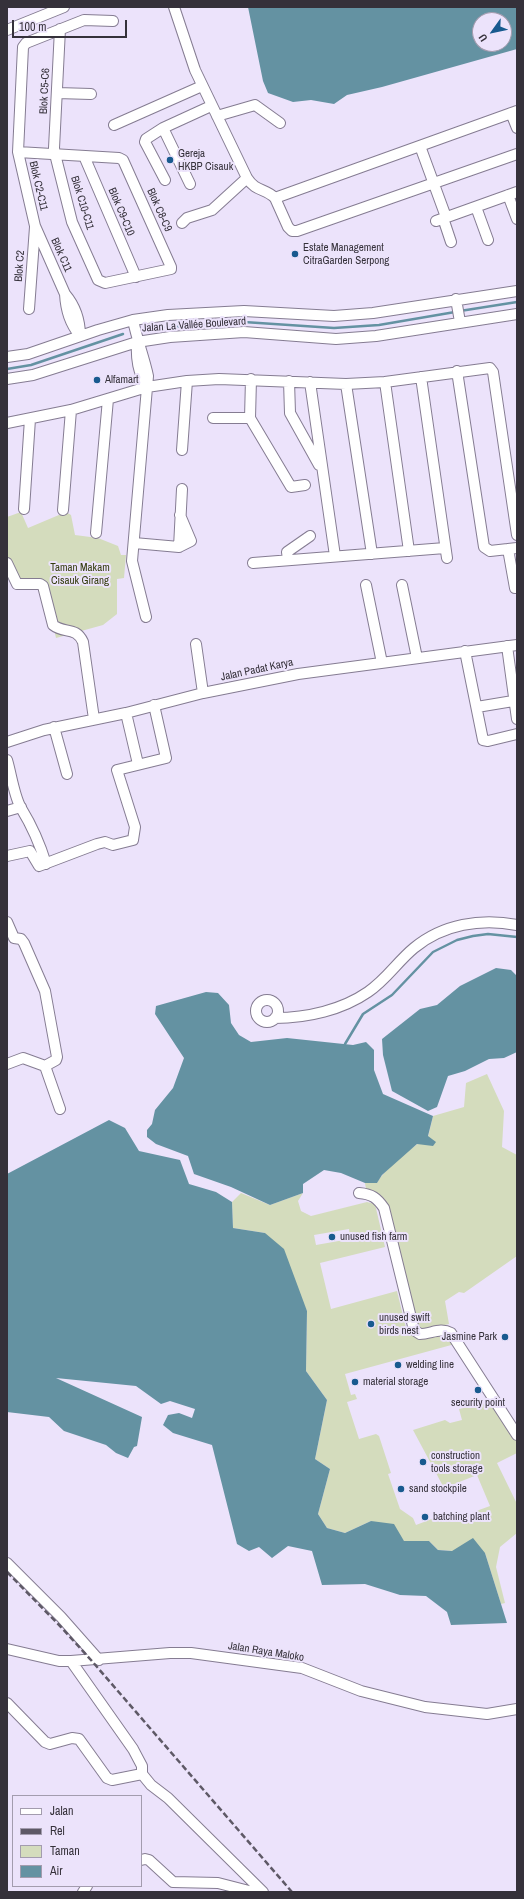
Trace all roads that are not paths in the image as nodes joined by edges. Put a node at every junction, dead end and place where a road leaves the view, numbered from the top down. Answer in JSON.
{"nodes":[{"id":1,"x":64,"y":7,"type":"edge"},
{"id":2,"x":174,"y":7,"type":"edge"},
{"id":3,"x":113,"y":21,"type":"dead end"},
{"id":4,"x":60,"y":29,"type":"junction"},
{"id":5,"x":7,"y":30,"type":"edge"},
{"id":6,"x":202,"y":86,"type":"junction"},
{"id":7,"x":57,"y":93,"type":"junction"},
{"id":8,"x":91,"y":94,"type":"dead end"},
{"id":9,"x":211,"y":106,"type":"junction"},
{"id":10,"x":514,"y":112,"type":"edge"},
{"id":11,"x":217,"y":116,"type":"junction"},
{"id":12,"x":280,"y":123,"type":"dead end"},
{"id":13,"x":114,"y":125,"type":"dead end"},
{"id":14,"x":163,"y":128,"type":"junction"},
{"id":15,"x":517,"y":128,"type":"edge"},
{"id":16,"x":420,"y":146,"type":"junction"},
{"id":17,"x":18,"y":152,"type":"junction"},
{"id":18,"x":55,"y":154,"type":"junction"},
{"id":19,"x":517,"y":154,"type":"edge"},
{"id":20,"x":84,"y":156,"type":"junction"},
{"id":21,"x":247,"y":178,"type":"junction"},
{"id":22,"x":166,"y":180,"type":"dead end"},
{"id":23,"x":190,"y":184,"type":"dead end"},
{"id":24,"x":434,"y":184,"type":"junction"},
{"id":25,"x":512,"y":193,"type":"edge"},
{"id":26,"x":275,"y":198,"type":"junction"},
{"id":27,"x":476,"y":206,"type":"junction"},
{"id":28,"x":442,"y":219,"type":"junction"},
{"id":29,"x":517,"y":219,"type":"edge"},
{"id":30,"x":182,"y":223,"type":"dead end"},
{"id":31,"x":36,"y":226,"type":"junction"},
{"id":32,"x":488,"y":240,"type":"dead end"},
{"id":33,"x":451,"y":242,"type":"dead end"},
{"id":34,"x":136,"y":277,"type":"junction"},
{"id":35,"x":517,"y":291,"type":"edge"},
{"id":36,"x":456,"y":299,"type":"junction"},
{"id":37,"x":29,"y":309,"type":"dead end"},
{"id":38,"x":517,"y":314,"type":"edge"},
{"id":39,"x":133,"y":320,"type":"junction"},
{"id":40,"x":460,"y":322,"type":"junction"},
{"id":41,"x":80,"y":336,"type":"junction"},
{"id":42,"x":138,"y":342,"type":"junction"},
{"id":43,"x":7,"y":357,"type":"edge"},
{"id":44,"x":457,"y":371,"type":"junction"},
{"id":45,"x":421,"y":377,"type":"junction"},
{"id":46,"x":7,"y":379,"type":"edge"},
{"id":47,"x":251,"y":379,"type":"junction"},
{"id":48,"x":187,"y":381,"type":"junction"},
{"id":49,"x":289,"y":381,"type":"junction"},
{"id":50,"x":310,"y":382,"type":"junction"},
{"id":51,"x":385,"y":382,"type":"junction"},
{"id":52,"x":346,"y":384,"type":"junction"},
{"id":53,"x":147,"y":387,"type":"junction"},
{"id":54,"x":108,"y":399,"type":"junction"},
{"id":55,"x":70,"y":410,"type":"junction"},
{"id":56,"x":213,"y":418,"type":"dead end"},
{"id":57,"x":250,"y":418,"type":"junction"},
{"id":58,"x":30,"y":419,"type":"junction"},
{"id":59,"x":7,"y":423,"type":"edge"},
{"id":60,"x":182,"y":450,"type":"dead end"},
{"id":61,"x":323,"y":471,"type":"junction"},
{"id":62,"x":305,"y":485,"type":"dead end"},
{"id":63,"x":182,"y":489,"type":"dead end"},
{"id":64,"x":24,"y":509,"type":"dead end"},
{"id":65,"x":63,"y":510,"type":"dead end"},
{"id":66,"x":96,"y":533,"type":"dead end"},
{"id":67,"x":517,"y":535,"type":"edge"},
{"id":68,"x":310,"y":536,"type":"dead end"},
{"id":69,"x":134,"y":543,"type":"junction"},
{"id":70,"x":445,"y":548,"type":"junction"},
{"id":71,"x":513,"y":548,"type":"edge"},
{"id":72,"x":409,"y":551,"type":"junction"},
{"id":73,"x":372,"y":554,"type":"junction"},
{"id":74,"x":335,"y":556,"type":"junction"},
{"id":75,"x":447,"y":558,"type":"dead end"},
{"id":76,"x":288,"y":560,"type":"junction"},
{"id":77,"x":7,"y":563,"type":"edge"},
{"id":78,"x":254,"y":563,"type":"dead end"},
{"id":79,"x":366,"y":585,"type":"dead end"},
{"id":80,"x":402,"y":585,"type":"dead end"},
{"id":81,"x":517,"y":588,"type":"edge"},
{"id":82,"x":146,"y":617,"type":"dead end"},
{"id":83,"x":196,"y":644,"type":"dead end"},
{"id":84,"x":512,"y":646,"type":"edge"},
{"id":85,"x":465,"y":651,"type":"junction"},
{"id":86,"x":417,"y":658,"type":"junction"},
{"id":87,"x":382,"y":663,"type":"junction"},
{"id":88,"x":203,"y":693,"type":"junction"},
{"id":89,"x":513,"y":701,"type":"junction"},
{"id":90,"x":154,"y":705,"type":"junction"},
{"id":91,"x":477,"y":707,"type":"junction"},
{"id":92,"x":126,"y":713,"type":"junction"},
{"id":93,"x":94,"y":718,"type":"junction"},
{"id":94,"x":517,"y":719,"type":"edge"},
{"id":95,"x":54,"y":728,"type":"junction"},
{"id":96,"x":517,"y":734,"type":"edge"},
{"id":97,"x":7,"y":742,"type":"edge"},
{"id":98,"x":7,"y":760,"type":"edge"},
{"id":99,"x":138,"y":764,"type":"junction"},
{"id":100,"x":67,"y":774,"type":"dead end"},
{"id":101,"x":21,"y":808,"type":"junction"},
{"id":102,"x":7,"y":811,"type":"edge"},
{"id":103,"x":7,"y":856,"type":"edge"},
{"id":104,"x":46,"y":864,"type":"junction"},
{"id":105,"x":7,"y":922,"type":"edge"},
{"id":106,"x":517,"y":925,"type":"edge"},
{"id":107,"x":11,"y":939,"type":"edge"},
{"id":108,"x":276,"y":1018,"type":"dead end"},
{"id":109,"x":7,"y":1064,"type":"edge"},
{"id":110,"x":45,"y":1066,"type":"junction"},
{"id":111,"x":60,"y":1109,"type":"dead end"},
{"id":112,"x":359,"y":1193,"type":"dead end"},
{"id":113,"x":517,"y":1435,"type":"edge"},
{"id":114,"x":7,"y":1563,"type":"edge"},
{"id":115,"x":7,"y":1649,"type":"edge"},
{"id":116,"x":99,"y":1660,"type":"junction"},
{"id":117,"x":71,"y":1661,"type":"junction"},
{"id":118,"x":7,"y":1703,"type":"edge"},
{"id":119,"x":517,"y":1709,"type":"edge"},
{"id":120,"x":142,"y":1774,"type":"junction"},
{"id":121,"x":142,"y":1860,"type":"edge"},
{"id":122,"x":253,"y":1892,"type":"edge"},
{"id":123,"x":263,"y":1892,"type":"edge"}],
"edges":[{"from":1,"to":5,"type":"street"},
{"from":2,"to":6,"type":"street"},
{"from":3,"to":4,"type":"street"},
{"from":4,"to":7,"type":"street","name":"Blok C5-C6"},
{"from":4,"to":17,"type":"street","name":"Blok C2-C11"},
{"from":6,"to":9,"type":"street"},
{"from":6,"to":13,"type":"street"},
{"from":7,"to":8,"type":"street"},
{"from":7,"to":18,"type":"street","name":"Blok C5-C6"},
{"from":9,"to":11,"type":"street"},
{"from":9,"to":14,"type":"street"},
{"from":10,"to":15,"type":"street"},
{"from":10,"to":16,"type":"street"},
{"from":11,"to":12,"type":"street"},
{"from":11,"to":21,"type":"street"},
{"from":14,"to":22,"type":"street"},
{"from":14,"to":23,"type":"street"},
{"from":16,"to":24,"type":"street"},
{"from":16,"to":26,"type":"street"},
{"from":17,"to":18,"type":"street"},
{"from":17,"to":31,"type":"street","name":"Blok C2-C11"},
{"from":18,"to":20,"type":"street"},
{"from":18,"to":34,"type":"street","name":"Blok C10-C11"},
{"from":19,"to":24,"type":"street"},
{"from":20,"to":34,"type":"street","name":"Blok C9-C10"},
{"from":20,"to":34,"type":"street","name":"Blok C8-C9"},
{"from":21,"to":26,"type":"street"},
{"from":21,"to":30,"type":"street"},
{"from":24,"to":26,"type":"street"},
{"from":24,"to":28,"type":"street"},
{"from":25,"to":27,"type":"street"},
{"from":25,"to":29,"type":"street"},
{"from":27,"to":28,"type":"street"},
{"from":27,"to":32,"type":"street"},
{"from":28,"to":33,"type":"street"},
{"from":31,"to":37,"type":"street","name":"Blok C2"},
{"from":31,"to":41,"type":"street","name":"Blok C11"},
{"from":35,"to":36,"type":"street","name":"Jalan La Vallée Boulevard"},
{"from":36,"to":39,"type":"street","name":"Jalan La Vallée Boulevard"},
{"from":36,"to":40,"type":"street"},
{"from":38,"to":40,"type":"street","name":"Jalan La Vallée Boulevard"},
{"from":39,"to":41,"type":"street","name":"Jalan La Vallée Boulevard"},
{"from":39,"to":42,"type":"street"},
{"from":40,"to":42,"type":"street","name":"Jalan La Vallée Boulevard"},
{"from":41,"to":43,"type":"street","name":"Jalan La Vallée Boulevard"},
{"from":42,"to":46,"type":"street","name":"Jalan La Vallée Boulevard"},
{"from":42,"to":53,"type":"street"},
{"from":44,"to":45,"type":"street"},
{"from":44,"to":67,"type":"street"},
{"from":44,"to":71,"type":"street"},
{"from":45,"to":51,"type":"street"},
{"from":45,"to":70,"type":"street"},
{"from":47,"to":48,"type":"street"},
{"from":47,"to":49,"type":"street"},
{"from":47,"to":57,"type":"street"},
{"from":48,"to":53,"type":"street"},
{"from":48,"to":60,"type":"street"},
{"from":49,"to":50,"type":"street"},
{"from":49,"to":61,"type":"street"},
{"from":50,"to":52,"type":"street"},
{"from":50,"to":61,"type":"street"},
{"from":51,"to":52,"type":"street"},
{"from":51,"to":72,"type":"street"},
{"from":52,"to":73,"type":"street"},
{"from":53,"to":54,"type":"street"},
{"from":53,"to":69,"type":"street"},
{"from":54,"to":55,"type":"street"},
{"from":54,"to":66,"type":"street"},
{"from":55,"to":58,"type":"street"},
{"from":55,"to":65,"type":"street"},
{"from":56,"to":57,"type":"street"},
{"from":57,"to":62,"type":"street"},
{"from":58,"to":59,"type":"street"},
{"from":58,"to":64,"type":"street"},
{"from":61,"to":74,"type":"street"},
{"from":63,"to":69,"type":"street"},
{"from":68,"to":76,"type":"street"},
{"from":69,"to":82,"type":"street"},
{"from":70,"to":72,"type":"street"},
{"from":70,"to":75,"type":"street"},
{"from":71,"to":81,"type":"street"},
{"from":72,"to":73,"type":"street"},
{"from":73,"to":74,"type":"street"},
{"from":74,"to":76,"type":"street"},
{"from":76,"to":78,"type":"street"},
{"from":77,"to":93,"type":"street"},
{"from":79,"to":87,"type":"street"},
{"from":80,"to":86,"type":"street"},
{"from":83,"to":88,"type":"street"},
{"from":84,"to":85,"type":"street","name":"Jalan Padat Karya"},
{"from":84,"to":89,"type":"street"},
{"from":85,"to":86,"type":"street","name":"Jalan Padat Karya"},
{"from":85,"to":91,"type":"street"},
{"from":86,"to":87,"type":"street","name":"Jalan Padat Karya"},
{"from":87,"to":88,"type":"street","name":"Jalan Padat Karya"},
{"from":88,"to":90,"type":"street","name":"Jalan Padat Karya"},
{"from":89,"to":91,"type":"street"},
{"from":89,"to":94,"type":"street"},
{"from":90,"to":92,"type":"street","name":"Jalan Padat Karya"},
{"from":90,"to":99,"type":"street"},
{"from":91,"to":96,"type":"street"},
{"from":92,"to":93,"type":"street","name":"Jalan Padat Karya"},
{"from":92,"to":99,"type":"street"},
{"from":93,"to":95,"type":"street","name":"Jalan Padat Karya"},
{"from":95,"to":97,"type":"street","name":"Jalan Padat Karya"},
{"from":95,"to":100,"type":"street"},
{"from":98,"to":101,"type":"street"},
{"from":99,"to":104,"type":"street"},
{"from":101,"to":102,"type":"street"},
{"from":101,"to":104,"type":"street"},
{"from":103,"to":104,"type":"street"},
{"from":105,"to":107,"type":"street"},
{"from":106,"to":108,"type":"street"},
{"from":107,"to":110,"type":"street"},
{"from":109,"to":110,"type":"street"},
{"from":110,"to":111,"type":"street"},
{"from":112,"to":113,"type":"street"},
{"from":114,"to":116,"type":"street"},
{"from":115,"to":117,"type":"street","name":"Jalan Raya Maloko"},
{"from":116,"to":117,"type":"street","name":"Jalan Raya Maloko"},
{"from":116,"to":119,"type":"street","name":"Jalan Raya Maloko"},
{"from":117,"to":120,"type":"street"},
{"from":118,"to":120,"type":"street"},
{"from":120,"to":123,"type":"street"},
{"from":121,"to":122,"type":"street"}]}
